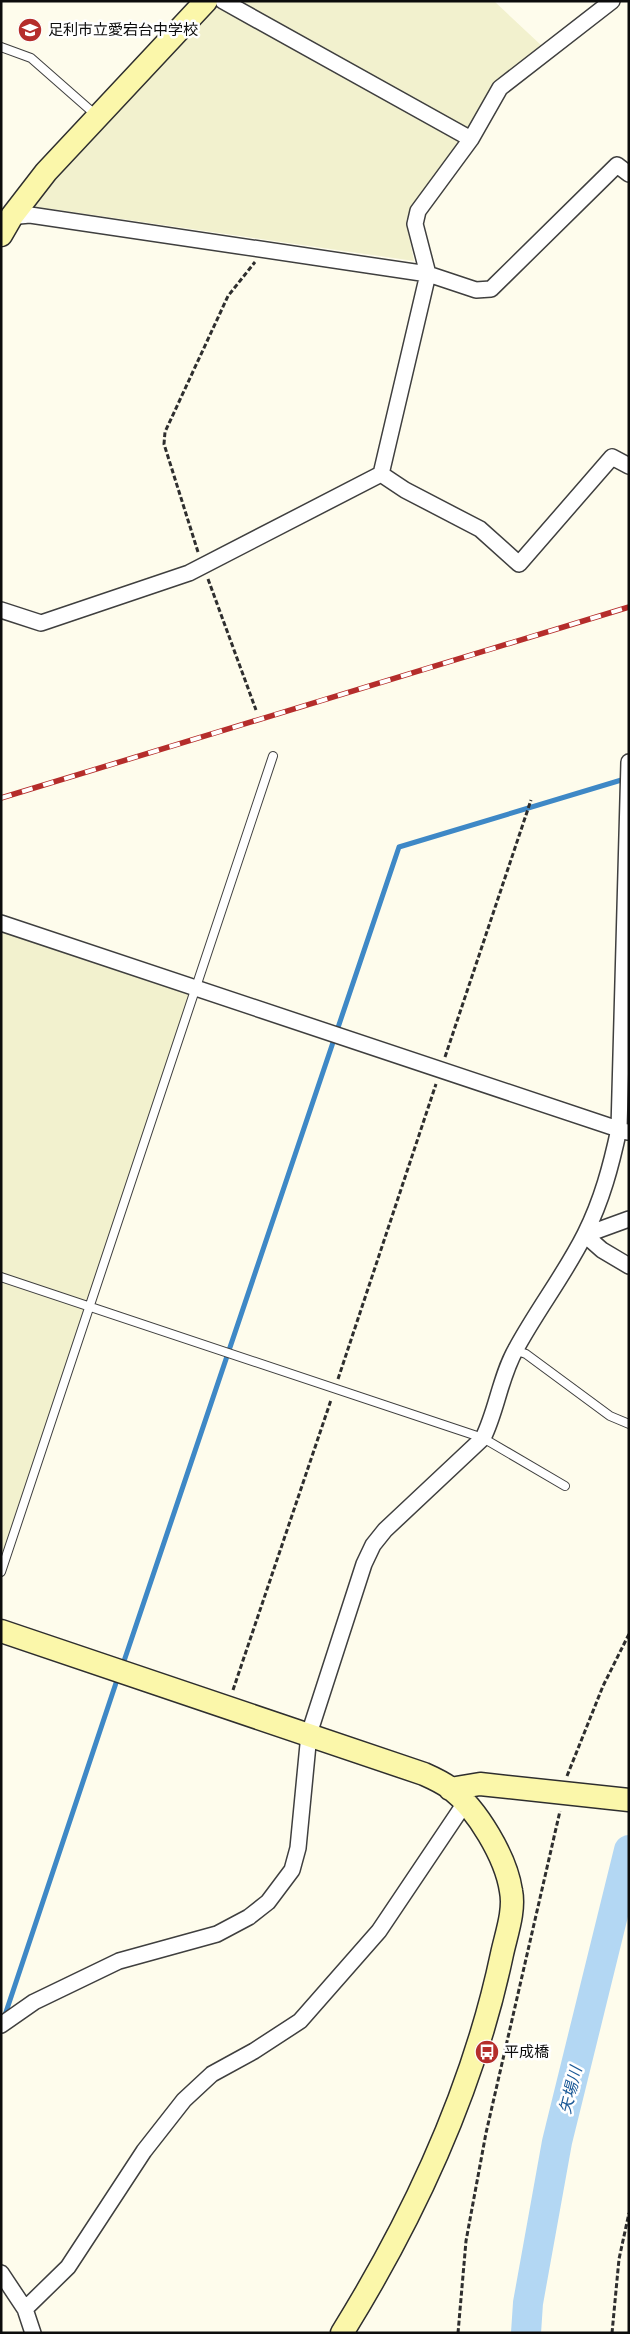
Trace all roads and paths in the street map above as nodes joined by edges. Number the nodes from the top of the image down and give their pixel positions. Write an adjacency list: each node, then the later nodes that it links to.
1 (206, 1): 5 (street)
2 (223, 1): 6 (street)
3 (612, 1): 6 (street)
4 (1, 47): 5 (lane)
5 (96, 116): 8 (street)
6 (472, 139): 10 (street)
7 (629, 174): 10 (street)
8 (5, 223): 9 (street)
9 (265, 250): 10 (street); 13 (path)
10 (428, 274): 12 (street)
11 (629, 466): 12 (street)
12 (381, 474): 13 (street)
13 (202, 566): 14 (street); 15 (path)
14 (1, 610)
15 (256, 710)
16 (274, 756): 20 (lane)
17 (629, 762): 22 (street)
18 (532, 800): 21 (path)
19 (1, 923): 20 (street)
20 (196, 990): 21 (street); 27 (lane)
21 (441, 1070): 22 (street); 29 (path)
22 (624, 1131): 24 (street)
23 (629, 1219): 24 (street)
24 (584, 1235): 25 (street); 28 (street)
25 (629, 1266)
26 (1, 1277): 27 (lane)
27 (88, 1307): 29 (lane); 33 (lane)
28 (515, 1350): 30 (lane); 31 (street)
29 (334, 1389): 31 (lane); 36 (path)
30 (629, 1424)
31 (483, 1438): 32 (lane); 37 (street)
32 (565, 1486)
33 (1, 1572)
34 (1, 1631): 36 (street)
35 (629, 1634): 38 (path)
36 (228, 1707): 37 (street)
37 (309, 1734): 39 (street); 42 (street)
38 (569, 1768)
39 (458, 1796): 40 (street); 45 (street); 47 (street)
40 (629, 1800)
41 (559, 1820): 48 (path)
42 (1, 2024)
43 (629, 2213): 49 (path)
44 (1, 2273): 45 (street)
45 (25, 2309): 46 (street)
46 (33, 2333)
47 (342, 2333)
48 (458, 2333)
49 (612, 2333)

